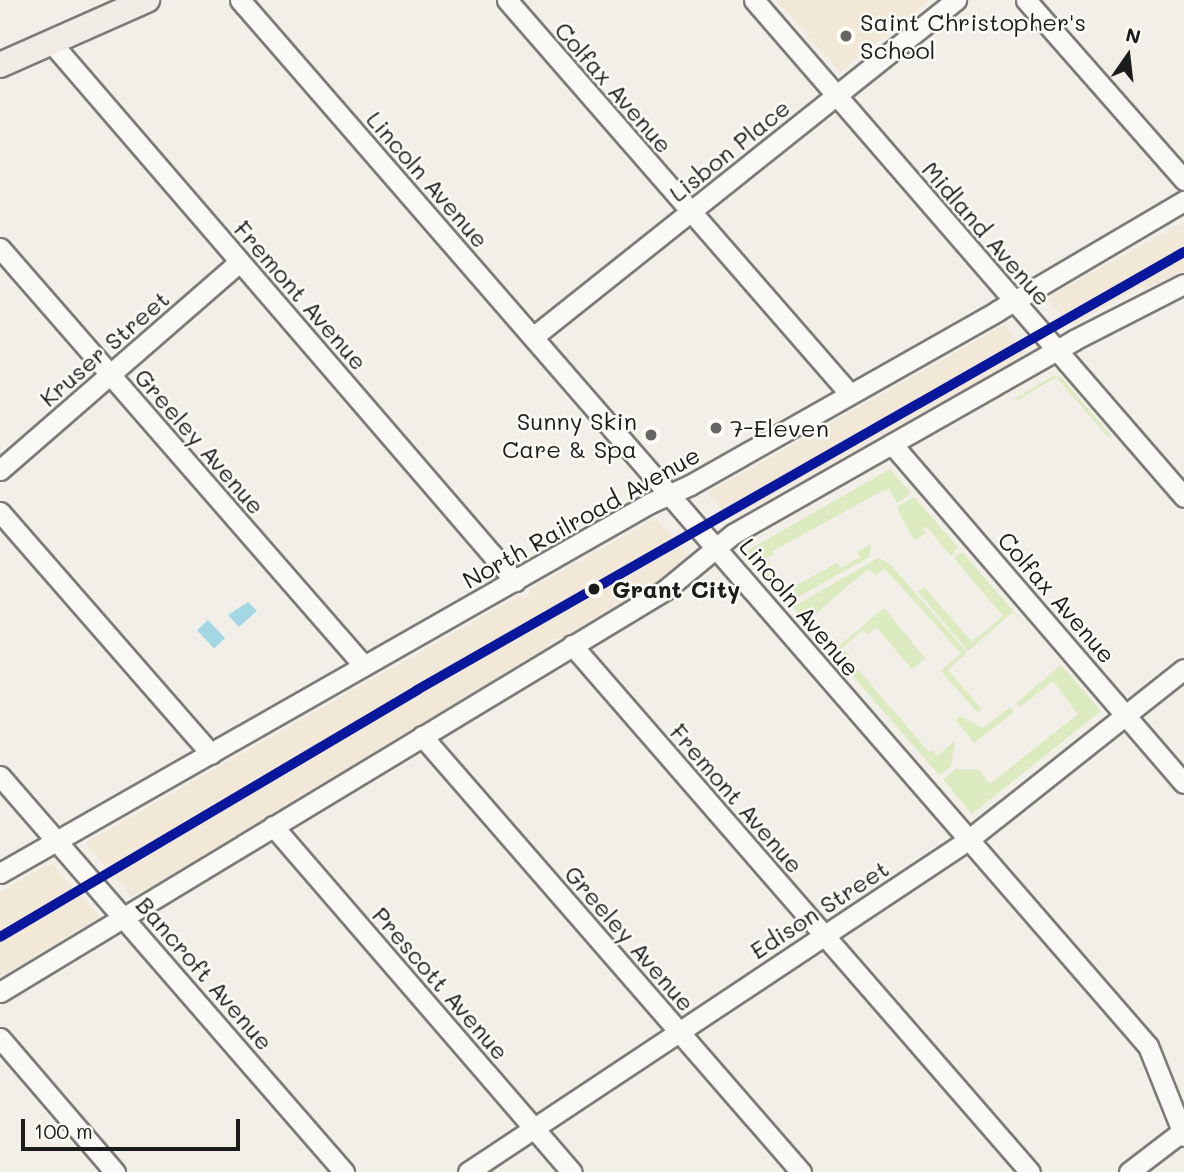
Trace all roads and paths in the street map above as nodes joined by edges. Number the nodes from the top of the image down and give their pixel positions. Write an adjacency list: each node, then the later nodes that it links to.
1 (147, 0): 7 (main road)
2 (240, 0): 17 (street, Lincoln Avenue)
3 (508, 0): 12 (street, Colfax Avenue)
4 (754, 0): 9 (street, Midland Avenue)
5 (956, 0): 9 (street, Lisbon Place)
6 (1026, 0): 10 (street)
7 (50, 41): 8 (main road); 14 (street, Fremont Avenue)
8 (0, 65)
9 (837, 95): 12 (street, Lisbon Place); 16 (street, Midland Avenue)
10 (1184, 180)
11 (1184, 201): 16 (street, North Railroad Avenue)
12 (690, 213): 17 (street, Lisbon Place); 20 (street, Colfax Avenue)
13 (0, 248): 19 (street, Greeley Avenue)
14 (239, 262): 19 (street, Kruser Street); 27 (street, Fremont Avenue)
15 (1184, 284): 18 (street)
16 (1014, 301): 18 (street, Midland Avenue); 20 (street, North Railroad Avenue)
17 (533, 337): 24 (street, Lincoln Avenue)
18 (1056, 350): 21 (street); 23 (street, Midland Avenue)
19 (110, 375): 22 (street, Kruser Street); 29 (street, Greeley Avenue)
20 (850, 394): 24 (street, North Railroad Avenue)
21 (892, 444): 26 (street); 31 (street, Colfax Avenue)
22 (0, 470)
23 (1184, 497)
24 (673, 498): 26 (street, Lincoln Avenue); 27 (street, North Railroad Avenue)
25 (0, 512): 33 (street)
26 (713, 543): 28 (street); 37 (street, Lincoln Avenue)
27 (516, 581): 29 (street, North Railroad Avenue)
28 (572, 645): 32 (street); 41 (street, Fremont Avenue)
29 (364, 667): 33 (street, North Railroad Avenue)
30 (1184, 669): 31 (street, Edison Street)
31 (1126, 714): 35 (street, Colfax Avenue); 37 (street, Edison Street)
32 (422, 736): 36 (street); 43 (street, Greeley Avenue)
33 (211, 754): 38 (street, North Railroad Avenue)
34 (0, 776): 38 (street, Bancroft Avenue)
35 (1184, 783)
36 (273, 826): 40 (street); 45 (street, Prescott Avenue)
37 (968, 840): 41 (street, Edison Street); 46 (street, Lincoln Avenue)
38 (57, 841): 39 (street, North Railroad Avenue); 40 (street, Bancroft Avenue)
39 (0, 873)
40 (119, 911): 42 (street); 48 (street, Bancroft Avenue)
41 (823, 934): 43 (street, Edison Street); 52 (street, Fremont Avenue)
42 (0, 992)
43 (679, 1031): 45 (street, Edison Street); 51 (street, Greeley Avenue)
44 (0, 1038): 47 (street)
45 (534, 1128): 49 (street, Edison Street); 50 (street, Prescott Avenue)
46 (1183, 1133): 53 (street)
47 (116, 1172)
48 (344, 1172)
49 (468, 1172)
50 (572, 1172)
51 (801, 1172)
52 (1031, 1172)
53 (1129, 1172)

